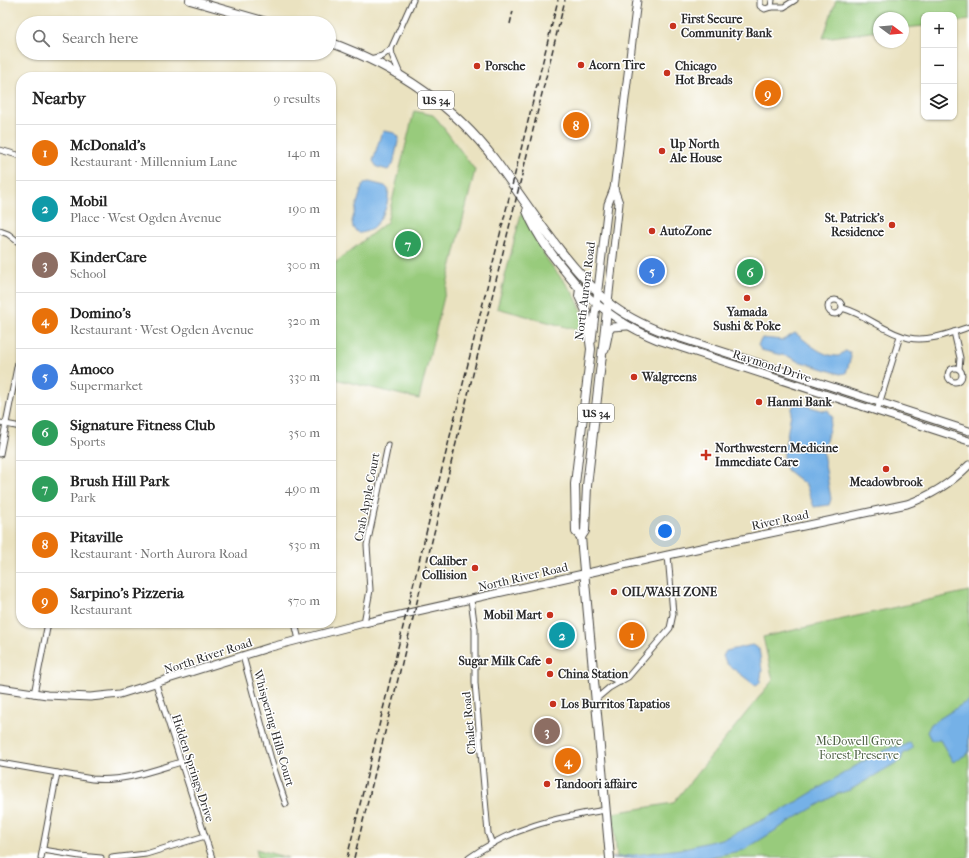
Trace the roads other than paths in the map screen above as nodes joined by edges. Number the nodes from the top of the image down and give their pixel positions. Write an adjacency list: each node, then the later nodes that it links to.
1 (190, 0): 8 (main road)
2 (413, 0): 10 (street)
3 (637, 0): 15 (street, North Aurora Road)
4 (760, 0): 7 (street)
5 (772, 0): 7 (street)
6 (795, 0): 7 (street)
7 (771, 7)
8 (246, 16)
9 (336, 45): 11 (main road, US 34)
10 (392, 49): 11 (street); 12 (street)
11 (370, 59): 12 (main road, US 34)
12 (400, 74): 16 (main road, US 34)
13 (0, 150): 14 (street)
14 (16, 155)
15 (614, 189): 20 (street, North Aurora Road); 21 (street, North Aurora Road)
16 (523, 200): 19 (main road, US 34); 20 (main road, US 34)
17 (0, 231): 18 (street)
18 (16, 240)
19 (580, 289): 22 (street, Raymond Drive); 29 (main road, US 34)
20 (597, 293): 21 (main road, US 34); 22 (street, North Aurora Road)
21 (608, 302): 24 (main road, US 34); 33 (street, Raymond Drive)
22 (596, 304): 24 (street, Raymond Drive); 29 (street, North Aurora Road)
23 (842, 308): 28 (street)
24 (607, 312): 25 (street, Raymond Drive); 30 (main road, US 34)
25 (628, 326): 30 (street); 34 (street, Raymond Drive)
26 (969, 327): 27 (street)
27 (954, 332): 28 (street); 32 (street)
28 (900, 336): 33 (street)
29 (591, 349): 42 (main road, North Aurora Road / US 34)
30 (602, 355): 42 (main road, US 34)
31 (16, 368): 35 (street)
32 (959, 369)
33 (879, 403): 34 (street); 37 (street, Raymond Drive)
34 (877, 412): 38 (street, Raymond Drive)
35 (3, 424): 36 (street); 40 (street)
36 (16, 427)
37 (969, 431)
38 (969, 441)
39 (388, 445): 46 (street, Crab Apple Court)
40 (0, 454)
41 (969, 465): 43 (street, River Road)
42 (581, 537): 44 (main road, US 34)
43 (668, 555): 44 (street, River Road); 52 (street)
44 (585, 574): 45 (street, North River Road); 51 (main road, US 34)
45 (471, 600): 46 (street, North River Road); 63 (street, Chalet Road)
46 (364, 623): 49 (street, North River Road)
47 (47, 628): 55 (street)
48 (296, 628): 49 (street)
49 (299, 640): 50 (street, North River Road)
50 (243, 656): 53 (street, North River Road); 60 (street, Whispering Hills Court)
51 (593, 670): 52 (street); 56 (main road, US 34)
52 (620, 682): 56 (street)
53 (156, 684): 55 (street, North River Road); 57 (street, Hidden Springs Drive)
54 (0, 688): 55 (street, North River Road)
55 (34, 694)
56 (596, 699): 61 (main road, US 34)
57 (181, 762): 59 (street); 62 (street, Hidden Springs Drive)
58 (0, 763): 59 (street)
59 (57, 773): 64 (street)
60 (286, 804)
61 (606, 810): 63 (street); 71 (main road, US 34)
62 (205, 836): 65 (street); 69 (street, Hidden Springs Drive)
63 (492, 844): 70 (street)
64 (43, 850): 66 (street); 67 (street)
65 (126, 857): 68 (street)
66 (42, 858)
67 (101, 858)
68 (112, 858)
69 (212, 858)
70 (470, 858)
71 (610, 858)

